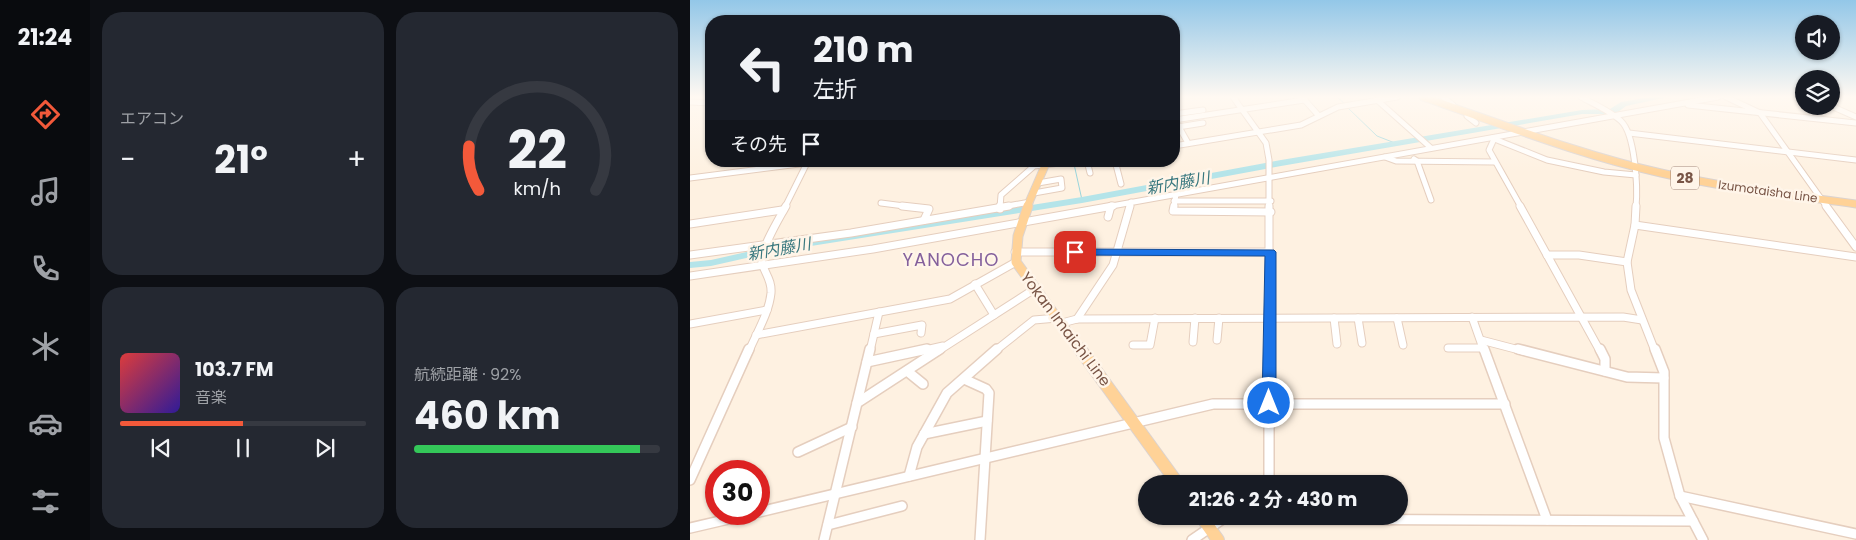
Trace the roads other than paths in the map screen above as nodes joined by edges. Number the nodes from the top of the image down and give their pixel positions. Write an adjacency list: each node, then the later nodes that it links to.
1 (1251, 122): 12 (street)
2 (1307, 122): 12 (street)
3 (1402, 122): 17 (street)
4 (1494, 122): 11 (main road, Izumotaisha Line / 28)
5 (1571, 122): 11 (street)
6 (1622, 122): 13 (street)
7 (1766, 122): 18 (street)
8 (1203, 124): 9 (street)
9 (1180, 127)
10 (1180, 130): 15 (street)
11 (1521, 131): 14 (street); 30 (main road, Izumotaisha Line / 28)
12 (1258, 132): 15 (street); 32 (street)
13 (1629, 133): 18 (street); 30 (street)
14 (1493, 139): 17 (street); 23 (street); 30 (street)
15 (1188, 143): 16 (street)
16 (1180, 145)
17 (1431, 148): 19 (street)
18 (1787, 152): 21 (street); 38 (street)
19 (1406, 153): 20 (street); 22 (street)
20 (1384, 156): 22 (street); 32 (street)
21 (1856, 160)
22 (1417, 161): 23 (street); 39 (street)
23 (1495, 162): 61 (street)
24 (770, 167): 33 (street)
25 (804, 167): 48 (street)
26 (1033, 167): 47 (street)
27 (1045, 167): 34 (main road)
28 (1088, 167): 31 (street)
29 (1117, 167): 35 (street)
30 (1636, 171): 38 (main road, Izumotaisha Line / 28); 56 (street)
31 (1090, 173)
32 (1270, 175): 37 (street); 41 (street)
33 (690, 178)
34 (1038, 183): 36 (main road); 36 (street)
35 (1121, 184)
36 (1034, 193): 44 (main road)
37 (1176, 194): 40 (street); 42 (street)
38 (1821, 199): 45 (main road, Izumotaisha Line / 28); 58 (street)
39 (1431, 200)
40 (1174, 201): 41 (street); 50 (street)
41 (1271, 201): 50 (street)
42 (1131, 202): 46 (street); 60 (street)
43 (881, 203): 53 (street)
44 (1030, 203): 47 (street); 54 (main road)
45 (1856, 204)
46 (1111, 206): 49 (street); 52 (street)
47 (1000, 209): 53 (street)
48 (782, 210): 55 (street); 57 (street)
49 (1089, 210): 51 (street); 54 (street)
50 (1271, 212): 59 (street)
51 (1086, 217)
52 (1108, 217)
53 (924, 220): 57 (street)
54 (1023, 222): 63 (main road); 66 (street)
55 (690, 224)
56 (1635, 225): 64 (street); 65 (street)
57 (766, 245): 62 (street); 66 (street)
58 (1856, 247)
59 (1270, 252): 60 (street); 82 (street)
60 (1115, 253): 63 (street); 81 (street)
61 (1547, 254): 65 (street); 74 (street)
62 (690, 255)
63 (1015, 257): 68 (street); 69 (main road, Yokan Imaichi Line)
64 (1856, 257)
65 (1627, 262): 83 (street)
66 (763, 264): 67 (street); 70 (street)
67 (690, 276)
68 (975, 284): 71 (street); 72 (street)
69 (1036, 288): 72 (street); 84 (main road, Yokan Imaichi Line)
70 (767, 310): 85 (street); 88 (street)
71 (879, 312): 87 (street); 88 (street)
72 (994, 314): 95 (street)
73 (1472, 317): 74 (street); 80 (street); 90 (street)
74 (1581, 317): 83 (street); 101 (street)
75 (1155, 318): 76 (street); 81 (street); 96 (street)
76 (1195, 318): 77 (street); 91 (street)
77 (1219, 318): 82 (street); 89 (street)
78 (1334, 318): 79 (street); 82 (street); 93 (street)
79 (1358, 318): 80 (street); 92 (street)
80 (1397, 318): 94 (street)
81 (1077, 319): 84 (street)
82 (1270, 319): 106 (street)
83 (1642, 320): 102 (street)
84 (1059, 321): 103 (street); 109 (main road, Yokan Imaichi Line)
85 (690, 324)
86 (921, 333): 87 (street)
87 (874, 334): 99 (street)
88 (756, 335): 117 (street)
89 (1218, 340)
90 (1481, 340): 98 (street); 101 (street)
91 (1193, 342)
92 (1362, 343)
93 (1337, 344)
94 (1403, 344)
95 (949, 345): 99 (street); 100 (street)
96 (1133, 345)
97 (1448, 348): 98 (street)
98 (1484, 348): 107 (street)
99 (867, 362): 105 (street)
100 (907, 371): 104 (street); 105 (street)
101 (1605, 371): 102 (street)
102 (1664, 378): 119 (street)
103 (964, 379): 108 (street); 111 (street)
104 (923, 384)
105 (857, 403): 110 (street)
106 (1269, 403): 107 (street); 109 (street); 115 (street)
107 (1505, 404): 123 (street)
108 (987, 421): 111 (street); 113 (street)
109 (1135, 422): 113 (street); 114 (main road, Yokan Imaichi Line)
110 (852, 426): 112 (street); 118 (street)
111 (924, 434): 116 (street)
112 (798, 452)
113 (984, 457): 116 (street); 133 (street)
114 (1172, 475)
115 (1269, 475)
116 (909, 476): 118 (street)
117 (690, 480)
118 (836, 494): 121 (street); 126 (street)
119 (1680, 496): 124 (street); 131 (street)
120 (902, 506): 126 (street)
121 (770, 509)
122 (1408, 520): 123 (street)
123 (1547, 520): 124 (street)
124 (1693, 521): 136 (street)
125 (705, 524): 129 (street)
126 (828, 525): 132 (street)
127 (1207, 525): 130 (main road)
128 (1215, 525): 130 (street)
129 (690, 528)
130 (1209, 529): 134 (street); 135 (main road)
131 (1856, 534)
132 (824, 540)
133 (980, 540)
134 (1192, 540)
135 (1218, 540)
136 (1703, 540)

